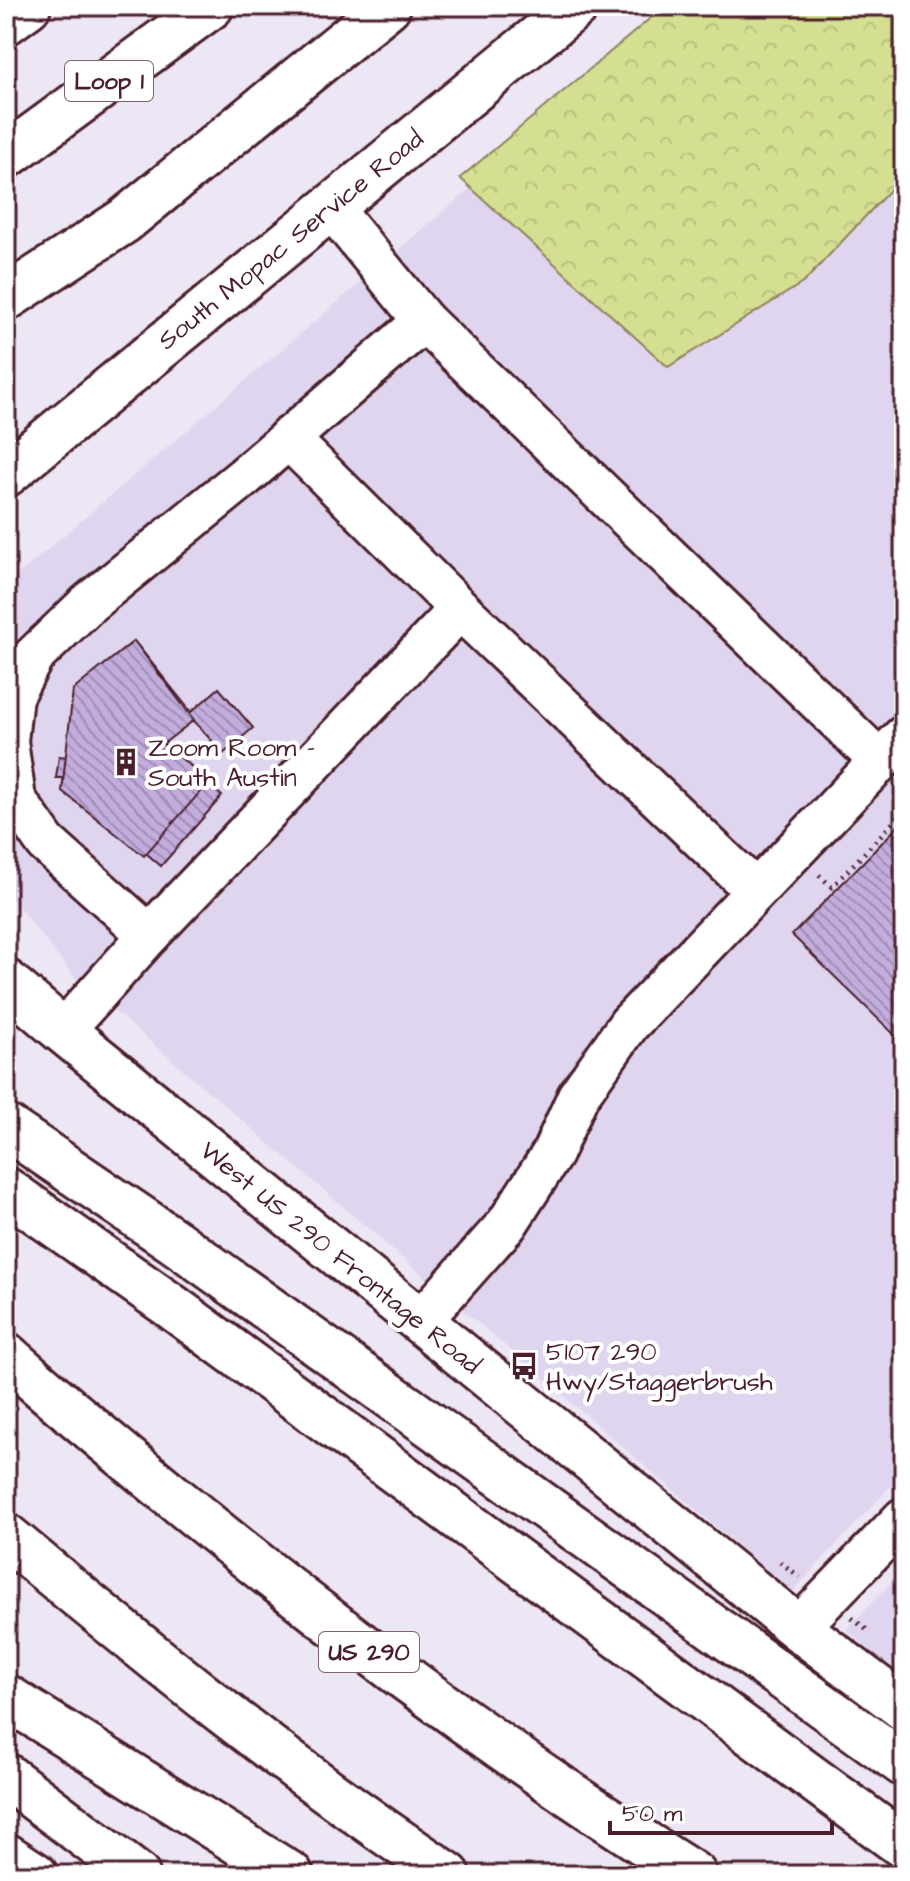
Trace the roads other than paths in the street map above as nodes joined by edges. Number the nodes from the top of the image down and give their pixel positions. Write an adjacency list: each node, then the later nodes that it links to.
1 (28, 6): 5 (main road)
2 (211, 6): 6 (main road, Loop 1)
3 (388, 6): 8 (main road)
4 (576, 6): 7 (main road, South Mopac Service Road)
5 (6, 22)
6 (6, 156)
7 (330, 206): 9 (street); 11 (main road, South Mopac Service Road)
8 (6, 298)
9 (424, 321): 10 (street); 13 (street)
10 (288, 438): 12 (street); 15 (street)
11 (6, 474)
12 (460, 609): 14 (street); 15 (street)
13 (892, 748): 14 (street)
14 (755, 890): 20 (street)
15 (149, 935): 17 (street)
16 (6, 982): 17 (main road, West US 290 Frontage Road)
17 (63, 1031): 20 (main road, West US 290 Frontage Road)
18 (6, 1127): 27 (main road)
19 (6, 1190): 29 (main road)
20 (420, 1322): 24 (main road, West US 290 Frontage Road)
21 (6, 1355): 35 (main road, US 290)
22 (904, 1518): 24 (street)
23 (6, 1536): 34 (main road)
24 (798, 1628): 26 (main road, West US 290 Frontage Road)
25 (6, 1697): 33 (main road)
26 (904, 1708)
27 (904, 1764)
28 (6, 1776): 32 (main road)
29 (904, 1846)
30 (6, 1856): 31 (main road)
31 (35, 1875)
32 (137, 1875)
33 (291, 1875)
34 (448, 1875)
35 (694, 1875)

